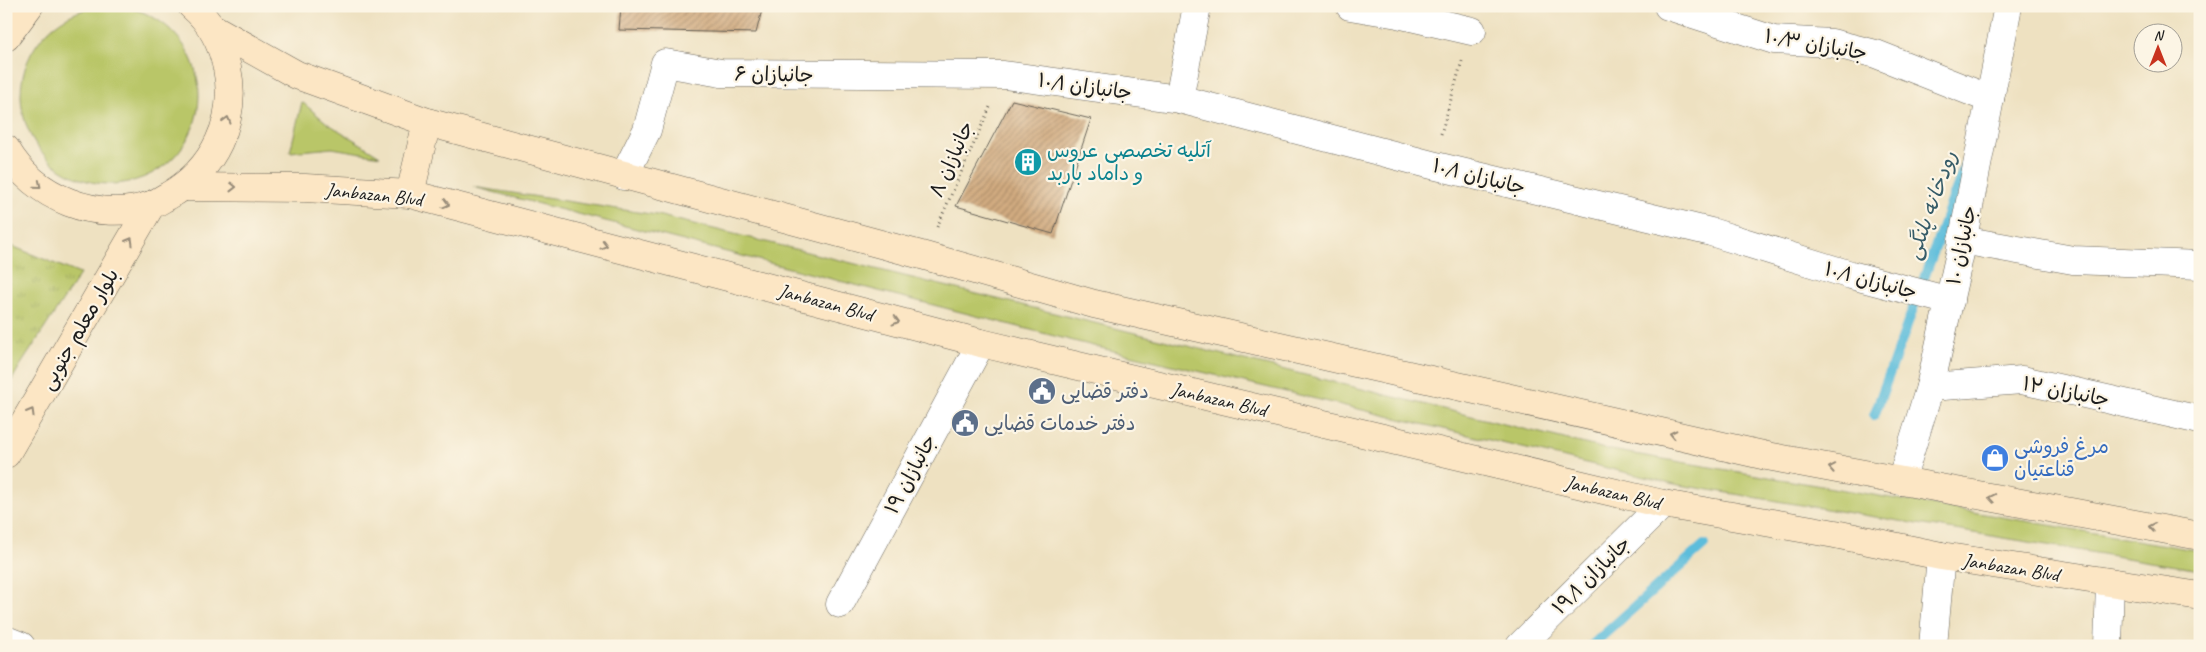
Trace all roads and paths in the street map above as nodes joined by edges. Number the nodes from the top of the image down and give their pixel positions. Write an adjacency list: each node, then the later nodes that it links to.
1 (1197, 6): 10 (street)
2 (1350, 6): 7 (street)
3 (1668, 6): 11 (street, جانبازان ۱۰/۳)
4 (2008, 6): 11 (street, جانبازان ۱۰)
5 (25, 7): 8 (main road)
6 (201, 13): 12 (main road); 17 (main road, one-way to 6)
7 (1472, 31): 14 (path)
8 (6, 37)
9 (1004, 75): 10 (street, جانبازان ۱۰/۱); 15 (street, جانبازان ۶); 21 (path, جانبازان ۸)
10 (1179, 99): 14 (street, جانبازان ۱۰/۱)
11 (1990, 99): 20 (street, جانبازان ۱۰)
12 (427, 122): 15 (main road); 18 (main road)
13 (10, 155): 16 (main road); 19 (main road, one-way to 19)
14 (1432, 165): 23 (street, جانبازان ۱۰/۱)
15 (624, 176): 21 (main road)
16 (6, 187)
17 (184, 187): 18 (main road, Janbazan Blvd, one-way to 18); 19 (main road)
18 (410, 194): 24 (main road, Janbazan Blvd, one-way to 24)
19 (151, 205): 27 (main road, بلوار معلم جنوبی, one-way to 19)
20 (1962, 240): 22 (street); 23 (street, جانبازان ۱۰)
21 (925, 256): 28 (main road, one-way to 21)
22 (2200, 265)
23 (1950, 301): 25 (street, جانبازان ۱۰)
24 (981, 343): 29 (main road, Janbazan Blvd); 34 (street, جانبازان ۱۹)
25 (1930, 387): 26 (street, جانبازان ۱۲); 28 (street, جانبازان ۱۰)
26 (2200, 420)
27 (6, 454)
28 (1901, 481): 30 (main road, one-way to 28)
29 (1663, 504): 31 (main road, Janbazan Blvd); 37 (street, جانبازان ۱۹/۱)
30 (2200, 536)
31 (1941, 556): 32 (main road, Janbazan Blvd); 38 (street)
32 (2110, 583): 33 (main road, Janbazan Blvd); 39 (street)
33 (2200, 596)
34 (840, 604)
35 (6, 640): 36 (street)
36 (21, 646)
37 (1520, 646)
38 (1933, 646)
39 (2108, 646)

